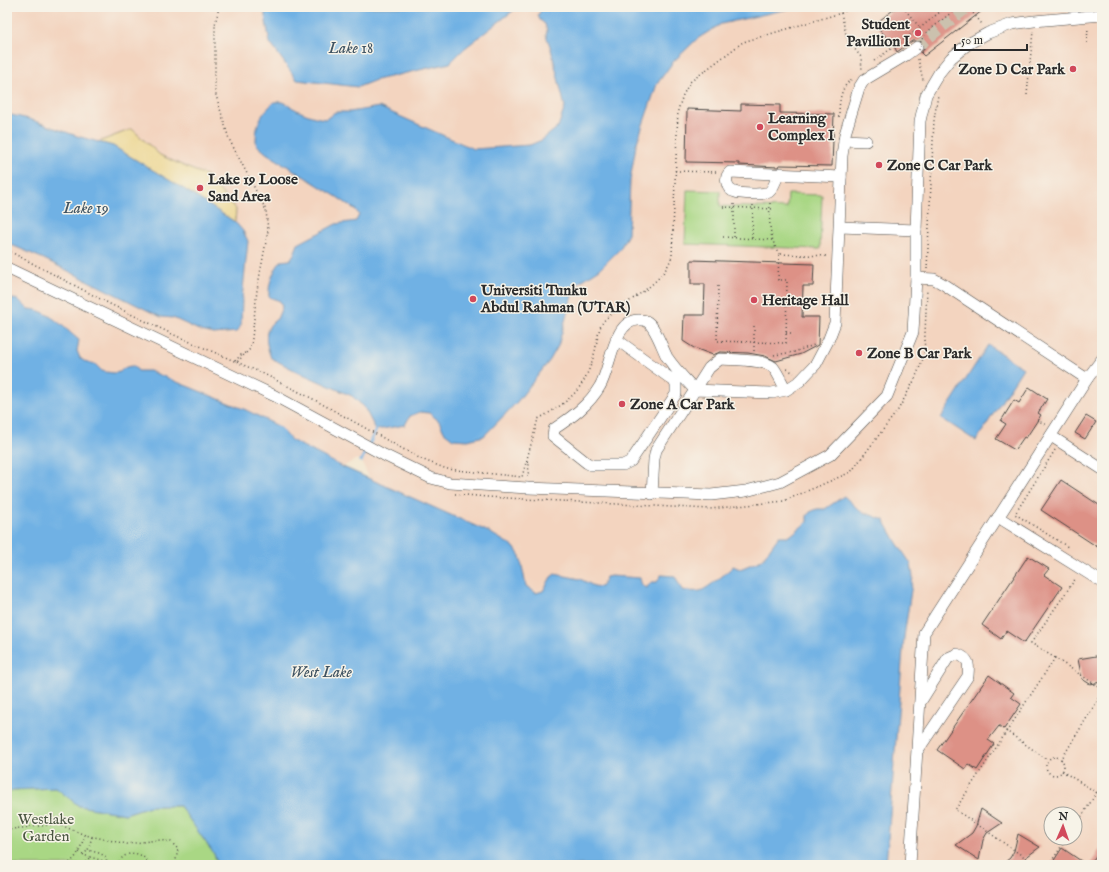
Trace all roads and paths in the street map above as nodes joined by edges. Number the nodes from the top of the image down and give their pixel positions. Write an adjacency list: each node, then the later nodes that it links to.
1 (219, 7): 53 (path)
2 (853, 7): 8 (path)
3 (903, 7): 12 (path)
4 (946, 7): 12 (path)
5 (958, 7): 14 (path)
6 (968, 7): 10 (path)
7 (1089, 11): 9 (street); 11 (street)
8 (841, 12): 15 (path); 21 (path)
9 (1102, 14)
10 (976, 16)
11 (1034, 21): 18 (path); 32 (street)
12 (920, 28): 13 (path)
13 (894, 46)
14 (919, 46): 16 (path); 19 (street)
15 (862, 72)
16 (924, 84)
17 (939, 93): 41 (path)
18 (1027, 95)
19 (844, 140): 20 (street); 24 (street)
20 (866, 141)
21 (675, 171): 22 (path); 61 (path)
22 (730, 172): 23 (street); 25 (street)
23 (780, 173): 24 (street); 25 (street)
24 (842, 177): 31 (street)
25 (770, 191): 29 (path)
26 (723, 207): 27 (path)
27 (734, 208): 28 (path); 34 (path)
28 (753, 208): 29 (path); 35 (path)
29 (770, 209): 30 (path); 36 (path)
30 (775, 209)
31 (840, 228): 32 (street); 58 (street)
32 (916, 230): 41 (street)
33 (723, 237): 34 (path)
34 (734, 238): 35 (path)
35 (752, 238): 36 (path)
36 (772, 240): 38 (path)
37 (7, 250): 53 (path)
38 (778, 254)
39 (779, 263): 43 (path)
40 (7, 268): 65 (street)
41 (922, 278): 56 (street); 64 (path); 65 (street)
42 (718, 286): 49 (path)
43 (786, 319): 44 (path); 46 (path)
44 (790, 319)
45 (754, 324): 49 (path)
46 (786, 333): 47 (path); 49 (path)
47 (793, 333)
48 (616, 339): 48 (street); 57 (street)
49 (754, 343)
50 (815, 345): 51 (path)
51 (773, 355)
52 (1102, 359): 56 (street)
53 (236, 361): 61 (path)
54 (785, 368): 55 (path)
55 (795, 372)
56 (1087, 379): 60 (street)
57 (695, 390): 58 (street); 58 (street); 65 (street)
58 (786, 390)
59 (1037, 420): 60 (path)
60 (1048, 430): 62 (street); 66 (street)
61 (526, 460): 63 (path)
62 (1102, 469)
63 (528, 477)
64 (451, 492)
65 (652, 494)
66 (998, 517): 67 (street); 70 (street)
67 (1102, 582)
68 (1102, 689): 72 (path)
69 (1102, 693): 75 (path)
70 (920, 703): 73 (street); 73 (street)
71 (998, 726): 72 (path)
72 (1007, 731): 74 (path); 98 (path)
73 (917, 751): 97 (street)
74 (1048, 760): 75 (path); 76 (path)
75 (1061, 760): 76 (path)
76 (1062, 771): 78 (path)
77 (1102, 784): 78 (path)
78 (1096, 793): 79 (path); 80 (path)
79 (1102, 796)
80 (1083, 814)
81 (7, 832): 82 (path)
82 (85, 835): 83 (path); 86 (path)
83 (92, 836): 85 (path); 96 (path)
84 (1062, 846): 99 (path)
85 (88, 850): 88 (path); 91 (path)
86 (79, 852): 88 (path); 92 (path)
87 (7, 853): 90 (path)
88 (83, 855): 89 (path)
89 (90, 857): 91 (path); 93 (path)
90 (7, 858)
91 (107, 864)
92 (67, 865)
93 (83, 865)
94 (117, 865): 95 (path)
95 (150, 865)
96 (175, 865)
97 (910, 865)
98 (1037, 865)
99 (1049, 865)

